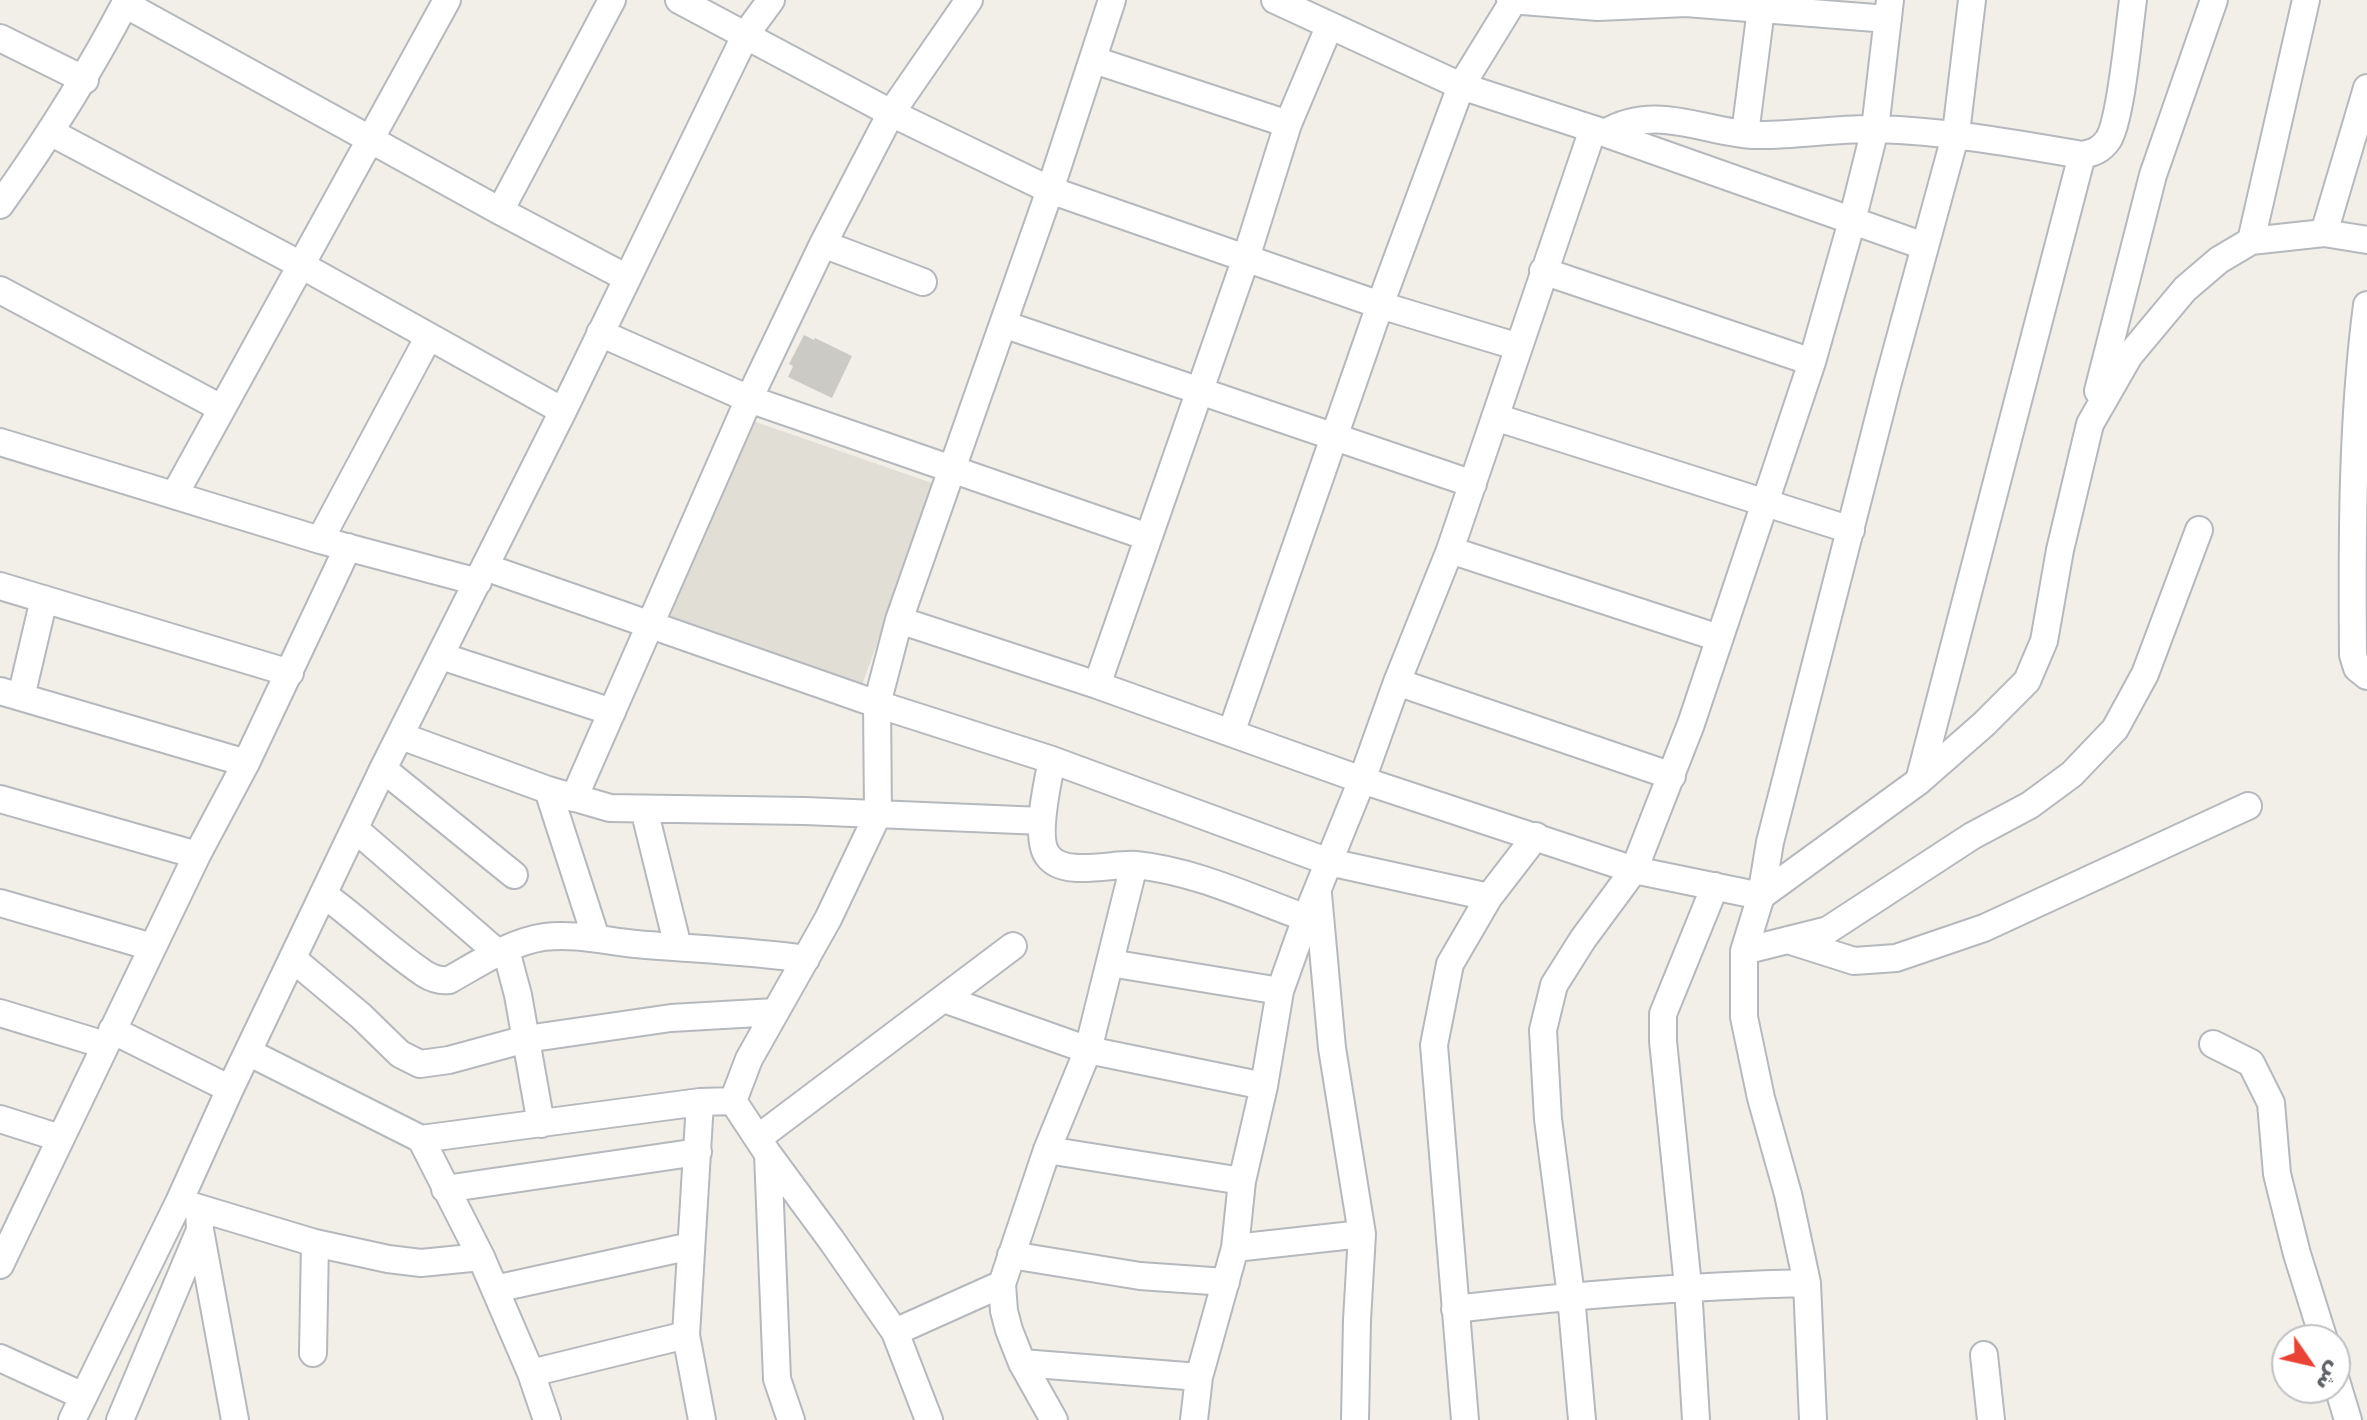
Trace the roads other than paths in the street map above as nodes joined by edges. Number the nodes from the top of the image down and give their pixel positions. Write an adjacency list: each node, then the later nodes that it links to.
1 (447, 0): 32 (street)
2 (612, 0): 36 (street)
3 (679, 0): 19 (street)
4 (771, 0): 19 (street)
5 (969, 0): 25 (street)
6 (1112, 0): 21 (street)
7 (1275, 0): 18 (street)
8 (1972, 0): 30 (street)
9 (2133, 0): 33 (street)
10 (2214, 0): 61 (street)
11 (2306, 0): 40 (street)
12 (1513, 1): 15 (street); 23 (street)
13 (1686, 1): 15 (street); 16 (street)
14 (126, 2): 22 (street); 32 (street)
15 (1600, 4)
16 (1763, 5): 17 (street); 31 (street)
17 (1889, 9): 27 (street)
18 (1319, 15): 23 (street); 26 (street)
19 (746, 34): 25 (street); 46 (street)
20 (0, 38): 22 (street)
21 (1094, 60): 26 (street); 34 (street)
22 (85, 80): 29 (street)
23 (1461, 86): 28 (street); 49 (street)
24 (2367, 88): 38 (street)
25 (891, 113): 34 (street); 41 (street)
26 (1288, 124): 43 (street)
27 (1875, 129): 30 (street); 31 (street); 37 (street)
28 (1599, 131): 31 (street); 37 (street); 45 (street)
29 (52, 133): 35 (street); 44 (street)
30 (1956, 133): 33 (street); 42 (street)
31 (1745, 134)
32 (372, 139): 36 (street); 44 (street)
33 (2082, 155): 95 (street)
34 (1050, 190): 43 (street); 51 (street)
35 (0, 205)
36 (500, 211): 46 (street)
37 (1852, 221): 42 (street); 55 (street)
38 (2324, 233): 39 (street); 40 (street)
39 (2367, 240)
40 (2251, 241): 61 (street)
41 (823, 244): 47 (street); 57 (street)
42 (1924, 246): 68 (street)
43 (1246, 258): 49 (street); 56 (street)
44 (301, 265): 53 (street); 58 (street)
45 (1543, 271): 54 (street); 55 (street)
46 (627, 278): 52 (street)
47 (923, 282)
48 (0, 290): 58 (street)
49 (1380, 305): 54 (street); 62 (street)
50 (2367, 305): 82 (street)
51 (1003, 324): 56 (street); 64 (street)
52 (600, 333): 57 (street); 59 (street)
53 (428, 338): 59 (street); 71 (street)
54 (1519, 347): 60 (street)
55 (1812, 362): 67 (street)
56 (1197, 391): 62 (street); 70 (street)
57 (749, 399): 64 (street); 78 (street)
58 (221, 408): 66 (street)
59 (563, 411): 74 (street)
60 (1495, 417): 65 (street); 67 (street)
61 (2090, 424): 95 (street)
62 (1334, 437): 65 (street); 88 (street)
63 (0, 442): 66 (street)
64 (951, 471): 70 (street); 77 (street)
65 (1473, 484): 73 (street)
66 (175, 494): 71 (street)
67 (1766, 502): 68 (street); 79 (street)
68 (1851, 530): 113 (street)
69 (2199, 530): 118 (street)
70 (1148, 537): 84 (street)
71 (320, 540): 72 (street)
72 (348, 547): 74 (street); 81 (street)
73 (1450, 550): 79 (street); 83 (street)
74 (482, 574): 78 (street); 80 (street)
75 (0, 586): 76 (street)
76 (44, 599): 81 (street); 85 (street)
77 (899, 620): 84 (street); 86 (street)
78 (649, 625): 86 (street); 87 (street)
79 (1719, 638): 93 (street)
80 (441, 656): 87 (street); 89 (street)
81 (290, 673): 91 (street)
82 (2367, 676)
83 (1397, 682): 93 (street); 94 (street)
84 (1097, 685): 88 (street)
85 (10, 694): 91 (street)
86 (877, 704): 90 (street); 101 (street)
87 (612, 712): 97 (street)
88 (1231, 733): 94 (street)
89 (401, 736): 92 (street); 96 (street)
90 (1052, 760): 102 (street); 106 (street)
91 (246, 763): 105 (street)
92 (383, 769): 103 (street); 109 (street)
93 (1672, 776): 108 (street)
94 (1362, 780): 104 (street); 106 (street)
95 (1919, 781): 113 (street)
96 (548, 790): 97 (street); 117 (street)
97 (574, 798): 100 (street)
98 (0, 799): 105 (street)
99 (2248, 806): 118 (street)
100 (644, 809): 101 (street); 121 (street)
101 (878, 814): 102 (street); 125 (street)
102 (1042, 821): 107 (street)
103 (355, 829): 112 (street); 123 (street)
104 (1536, 836): 108 (street); 114 (street)
105 (197, 855): 120 (street)
106 (1329, 862): 111 (street); 114 (street)
107 (1134, 865): 116 (street); 126 (street)
108 (1634, 870): 110 (street); 162 (street)
109 (514, 875)
110 (1715, 886): 113 (street); 160 (street)
111 (1317, 891): 116 (street); 150 (street)
112 (323, 894): 123 (street); 124 (street)
113 (1761, 896): 122 (street)
114 (1489, 897): 163 (street)
115 (0, 903): 120 (street)
116 (1306, 918): 127 (street)
117 (596, 938): 121 (street); 123 (street)
118 (1788, 940): 122 (street)
119 (1013, 946): 128 (street)
120 (152, 947): 131 (street)
121 (678, 947): 125 (street)
122 (1744, 951): 158 (street)
123 (502, 952): 132 (street)
124 (293, 959): 132 (street); 135 (street)
125 (806, 959): 129 (street)
126 (1110, 963): 127 (street); 134 (street)
127 (1280, 991): 136 (street)
128 (944, 999): 134 (street); 144 (street)
129 (775, 1012): 132 (street); 138 (street)
130 (0, 1013): 131 (street)
131 (108, 1038): 137 (street); 142 (street)
132 (526, 1039): 141 (street)
133 (2213, 1044): 164 (street)
134 (1088, 1050): 136 (street); 145 (street)
135 (248, 1052): 137 (street); 143 (street)
136 (1264, 1086): 147 (street)
137 (230, 1089): 149 (street)
138 (733, 1101): 139 (street); 144 (street)
139 (700, 1102): 141 (street); 146 (street)
140 (0, 1119): 142 (street)
141 (541, 1124): 143 (street)
142 (60, 1138): 156 (street)
143 (421, 1139): 148 (street)
144 (763, 1146): 165 (street); 179 (street)
145 (1047, 1150): 147 (street); 154 (street)
146 (698, 1152): 148 (street); 152 (street)
147 (1242, 1181): 153 (street)
148 (445, 1189): 155 (street)
149 (193, 1214): 151 (street); 173 (street); 175 (street); 176 (street)
150 (1362, 1234): 153 (street); 183 (street)
151 (315, 1243): 155 (street); 167 (street)
152 (691, 1246): 161 (street); 166 (street)
153 (1235, 1248): 157 (street)
154 (1011, 1255): 157 (street); 159 (street)
155 (481, 1257): 161 (street)
156 (0, 1265)
157 (1226, 1282): 172 (street)
158 (1807, 1283): 160 (street); 187 (street)
159 (1002, 1284): 165 (street); 170 (street)
160 (1688, 1286): 162 (street); 186 (street)
161 (495, 1289): 171 (street)
162 (1571, 1296): 163 (street); 185 (street)
163 (1455, 1309): 184 (street)
164 (2319, 1324)
165 (895, 1332): 180 (street)
166 (686, 1335): 171 (street); 178 (street)
167 (313, 1353)
168 (1984, 1355): 188 (street)
169 (0, 1358): 173 (street)
170 (1022, 1363): 172 (street); 181 (street)
171 (531, 1373): 177 (street)
172 (1199, 1377): 182 (street)
173 (83, 1396): 174 (street)
174 (72, 1420)
175 (120, 1420)
176 (235, 1420)
177 (547, 1420)
178 (702, 1420)
179 (791, 1420)
180 (929, 1420)
181 (1054, 1420)
182 (1194, 1420)
183 (1355, 1420)
184 (1465, 1420)
185 (1582, 1420)
186 (1696, 1420)
187 (1813, 1420)
188 (1991, 1420)

